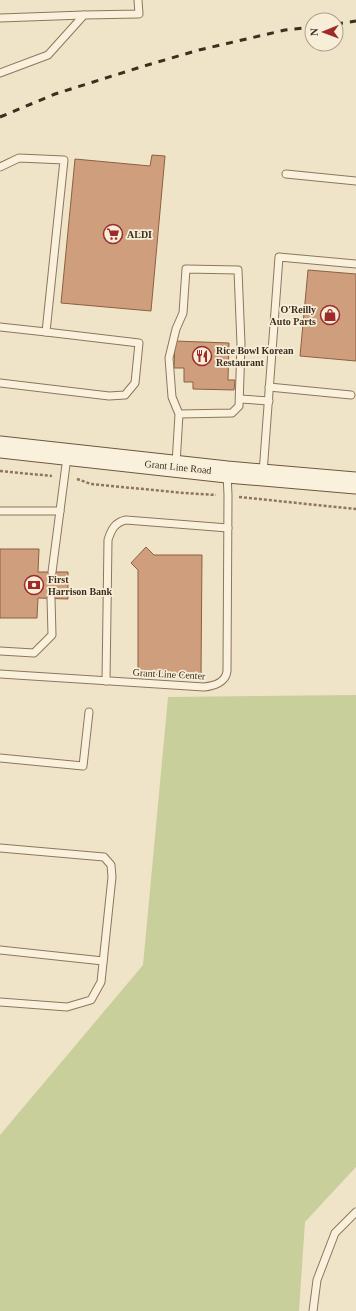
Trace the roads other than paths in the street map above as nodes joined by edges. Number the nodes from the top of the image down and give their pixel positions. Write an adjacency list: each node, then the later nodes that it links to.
1 (138, 0): 2 (lane)
2 (84, 15): 3 (lane); 4 (lane)
3 (0, 18)
4 (0, 73)
5 (0, 168): 10 (lane)
6 (286, 174): 7 (lane)
7 (356, 181)
8 (356, 264): 12 (lane)
9 (0, 327): 10 (lane)
10 (46, 332): 11 (lane)
11 (0, 383)
12 (270, 387): 13 (lane); 15 (lane)
13 (351, 395)
14 (240, 399): 15 (lane); 16 (lane); 16 (lane)
15 (268, 401): 21 (lane)
16 (179, 414): 19 (lane)
17 (0, 447): 18 (main road, Grant Line Road)
18 (67, 454): 19 (main road, Grant Line Road); 24 (lane)
19 (176, 466): 20 (main road, Grant Line Road)
20 (227, 472): 21 (main road, Grant Line Road); 25 (lane, Grant Line Center)
21 (263, 475): 22 (main road, Grant Line Road)
22 (356, 482)
23 (0, 511): 24 (lane)
24 (60, 512): 26 (lane)
25 (228, 528): 30 (lane, Grant Line Center); 30 (lane)
26 (52, 572)
27 (51, 598): 28 (lane)
28 (0, 651)
29 (0, 674): 30 (lane, Grant Line Center)
30 (106, 681)
31 (89, 712): 32 (lane)
32 (0, 758)
33 (0, 848): 35 (lane)
34 (0, 950): 35 (lane)
35 (103, 960): 36 (lane)
36 (0, 1002)
37 (356, 1212): 38 (lane)
38 (313, 1311)

